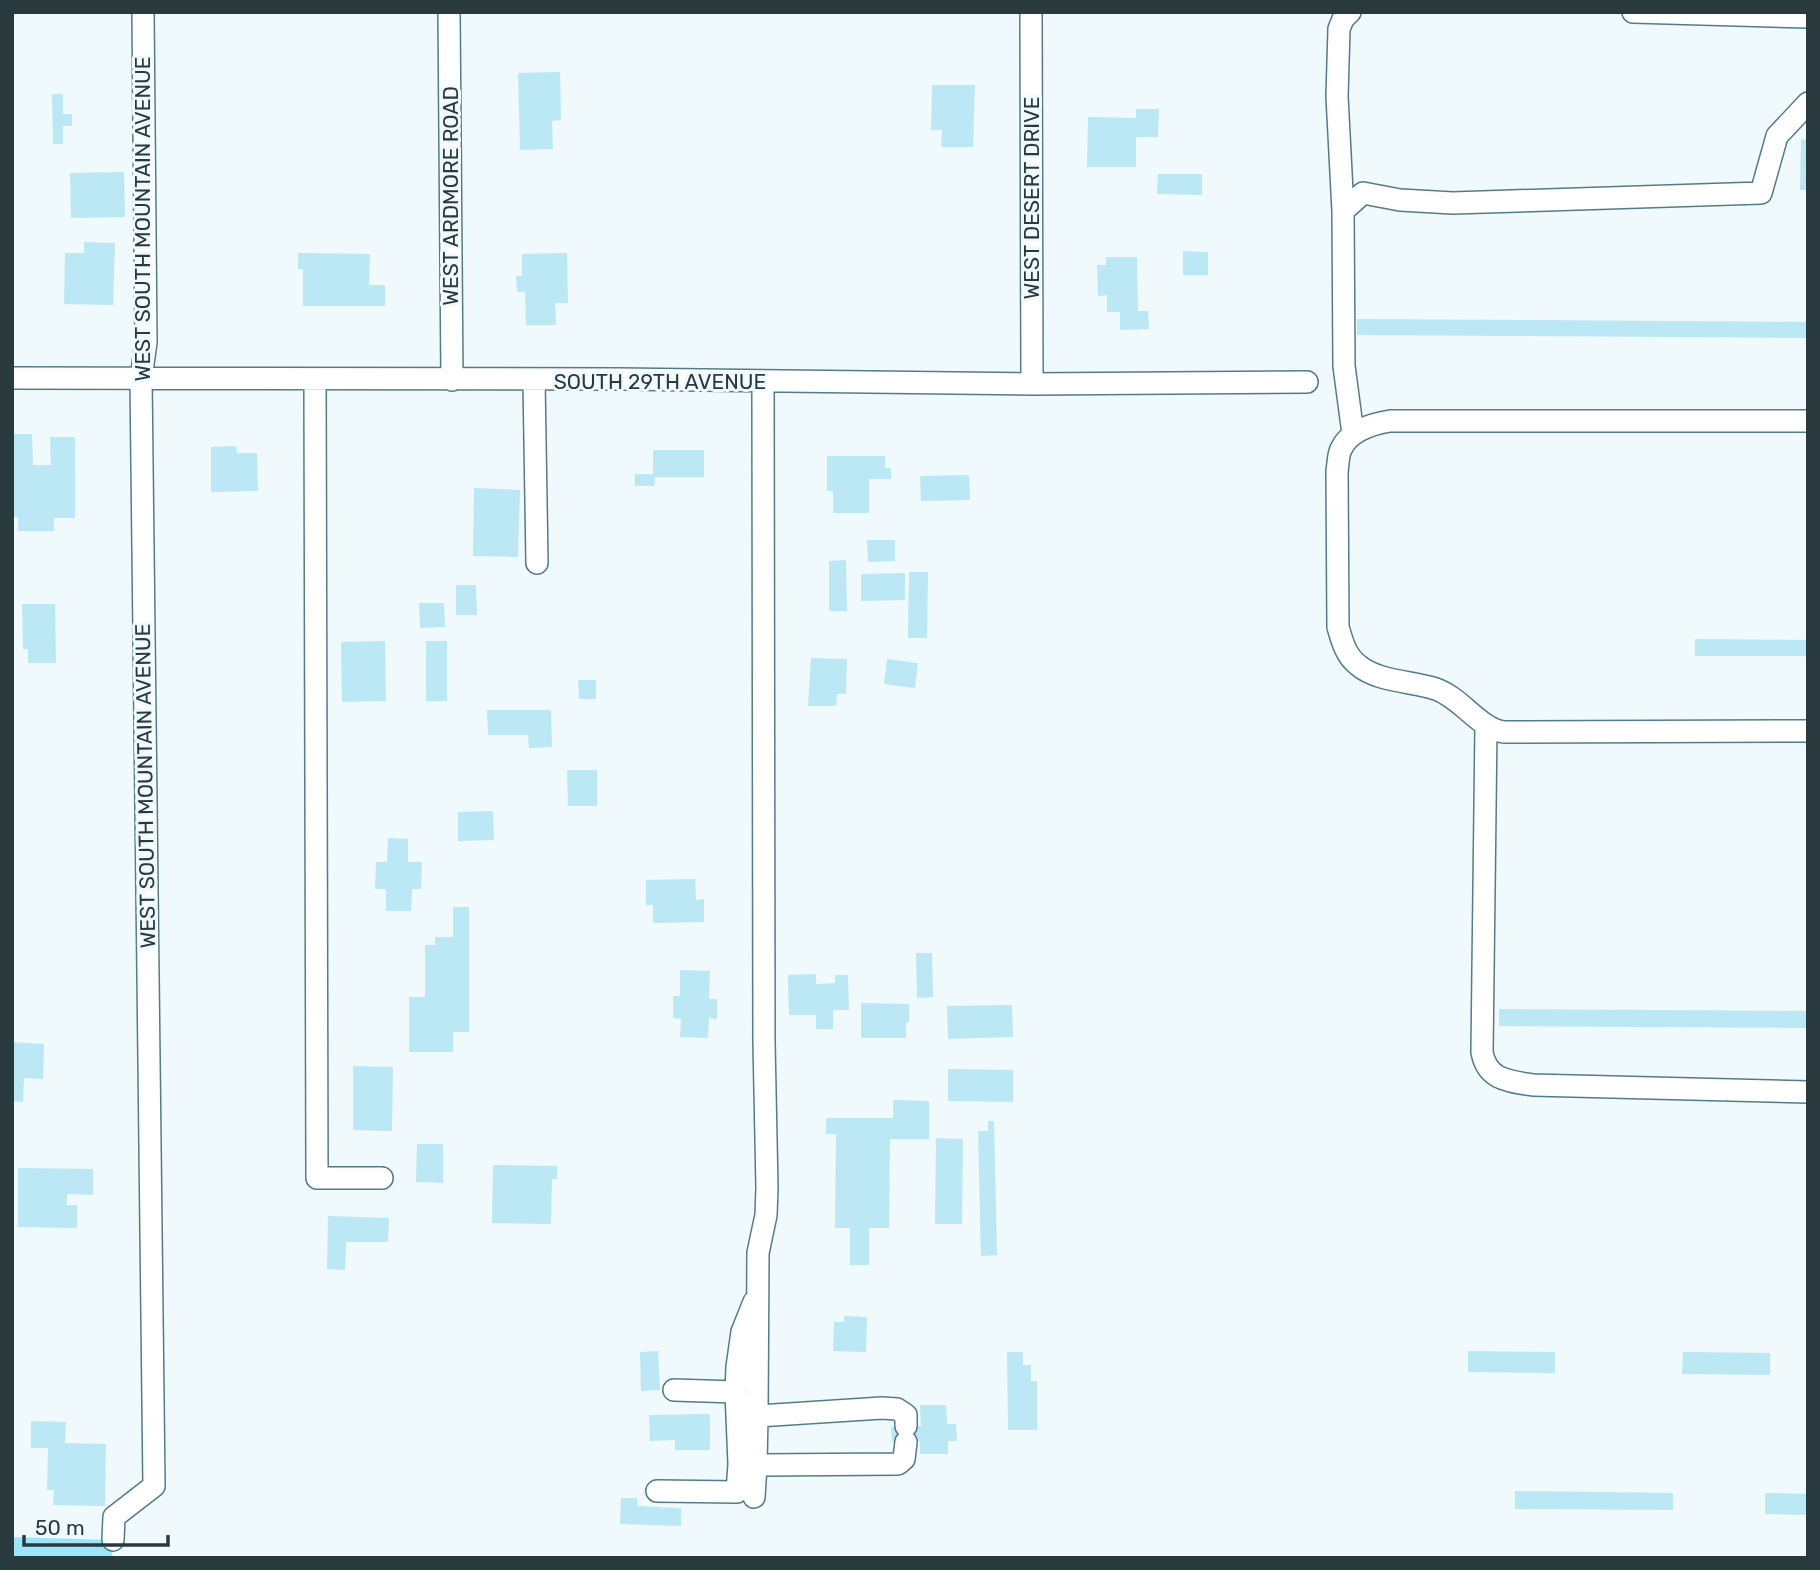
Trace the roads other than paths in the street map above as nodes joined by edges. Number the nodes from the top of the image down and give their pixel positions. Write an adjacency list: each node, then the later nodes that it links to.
1 (143, 12): 10 (street, WEST SOUTH MOUNTAIN AVENUE)
2 (449, 12): 12 (street, WEST ARDMORE ROAD)
3 (1031, 12): 16 (street, WEST DESERT DRIVE)
4 (1350, 12): 8 (street)
5 (1633, 12): 6 (street)
6 (1808, 17)
7 (1808, 103): 8 (street)
8 (1343, 211): 18 (street)
9 (12, 378): 10 (street, SOUTH 29TH AVENUE)
10 (141, 379): 11 (street, SOUTH 29TH AVENUE); 31 (street, WEST SOUTH MOUNTAIN AVENUE)
11 (315, 379): 12 (street, SOUTH 29TH AVENUE); 23 (street)
12 (452, 380): 13 (street, SOUTH 29TH AVENUE)
13 (534, 380): 14 (street, SOUTH 29TH AVENUE); 19 (street)
14 (763, 382): 16 (street, SOUTH 29TH AVENUE); 24 (street)
15 (1307, 382): 16 (street, SOUTH 29TH AVENUE)
16 (1032, 384)
17 (1808, 421): 18 (street)
18 (1353, 434): 20 (street)
19 (537, 563)
20 (1486, 726): 21 (street); 22 (street)
21 (1808, 731)
22 (1808, 1092)
23 (382, 1178)
24 (757, 1297): 26 (street); 27 (street)
25 (674, 1390): 26 (street)
26 (736, 1392): 29 (street)
27 (757, 1416): 28 (street); 28 (street)
28 (756, 1465): 30 (street)
29 (657, 1491)
30 (754, 1497)
31 (113, 1540)

